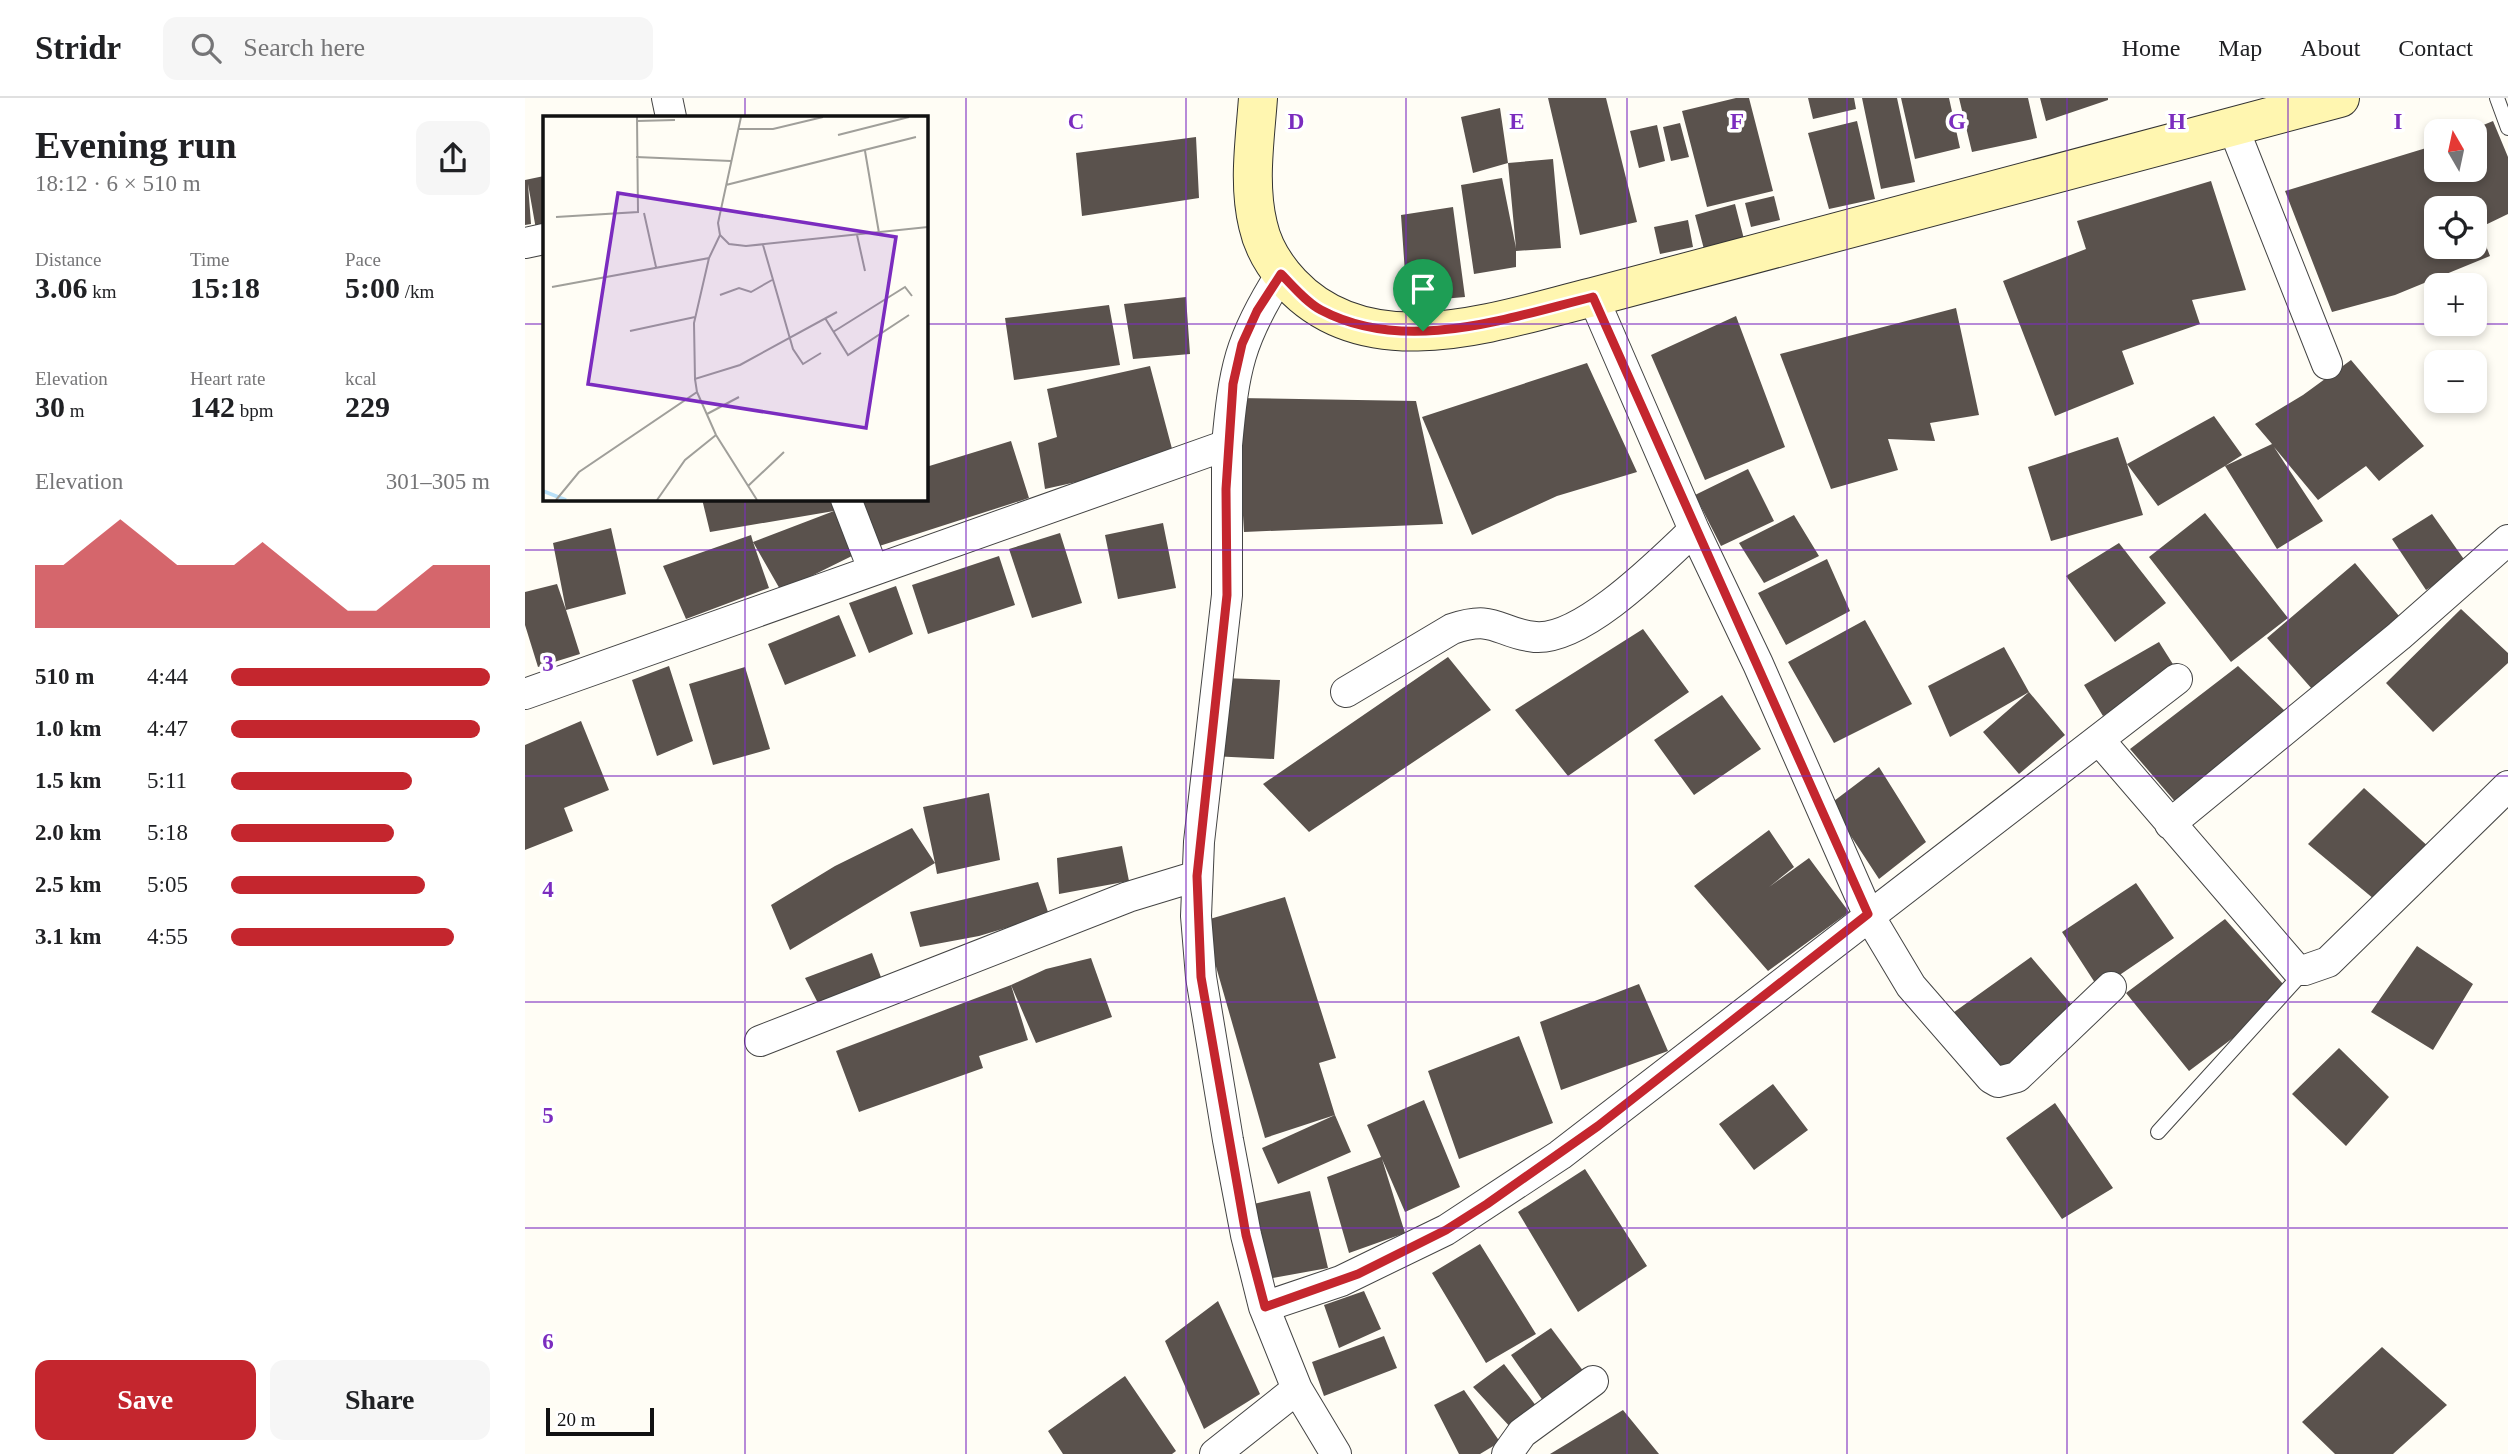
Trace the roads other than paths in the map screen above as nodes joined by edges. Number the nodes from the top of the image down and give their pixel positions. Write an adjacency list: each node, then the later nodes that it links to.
1 (667, 98): 5 (street)
2 (1258, 98): 10 (street)
3 (2340, 98): 6 (street)
4 (2497, 98): 7 (lane)
5 (671, 116)
6 (2233, 127): 11 (street); 12 (street)
7 (2508, 128)
8 (543, 239): 9 (street)
9 (525, 243)
10 (1281, 274): 11 (street); 13 (street)
11 (1593, 297): 15 (street)
12 (2327, 363)
13 (1227, 446): 17 (street); 24 (street)
14 (846, 500): 17 (street)
15 (1694, 530): 19 (street); 25 (street)
16 (2508, 540): 23 (street)
17 (873, 569): 20 (street)
18 (2177, 679): 21 (street)
19 (1346, 692)
20 (525, 694)
21 (2100, 741): 23 (street); 25 (street)
22 (2508, 786): 26 (street)
23 (2170, 824): 26 (street)
24 (1197, 876): 28 (street); 30 (street)
25 (1868, 914): 27 (street); 30 (street)
26 (2305, 971): 29 (lane)
27 (2111, 986)
28 (760, 1041)
29 (2158, 1132)
30 (1265, 1307): 32 (street)
31 (1593, 1381): 35 (street)
32 (1297, 1389): 33 (street); 34 (street)
33 (1215, 1454)
34 (1336, 1454)
35 (1507, 1454)

